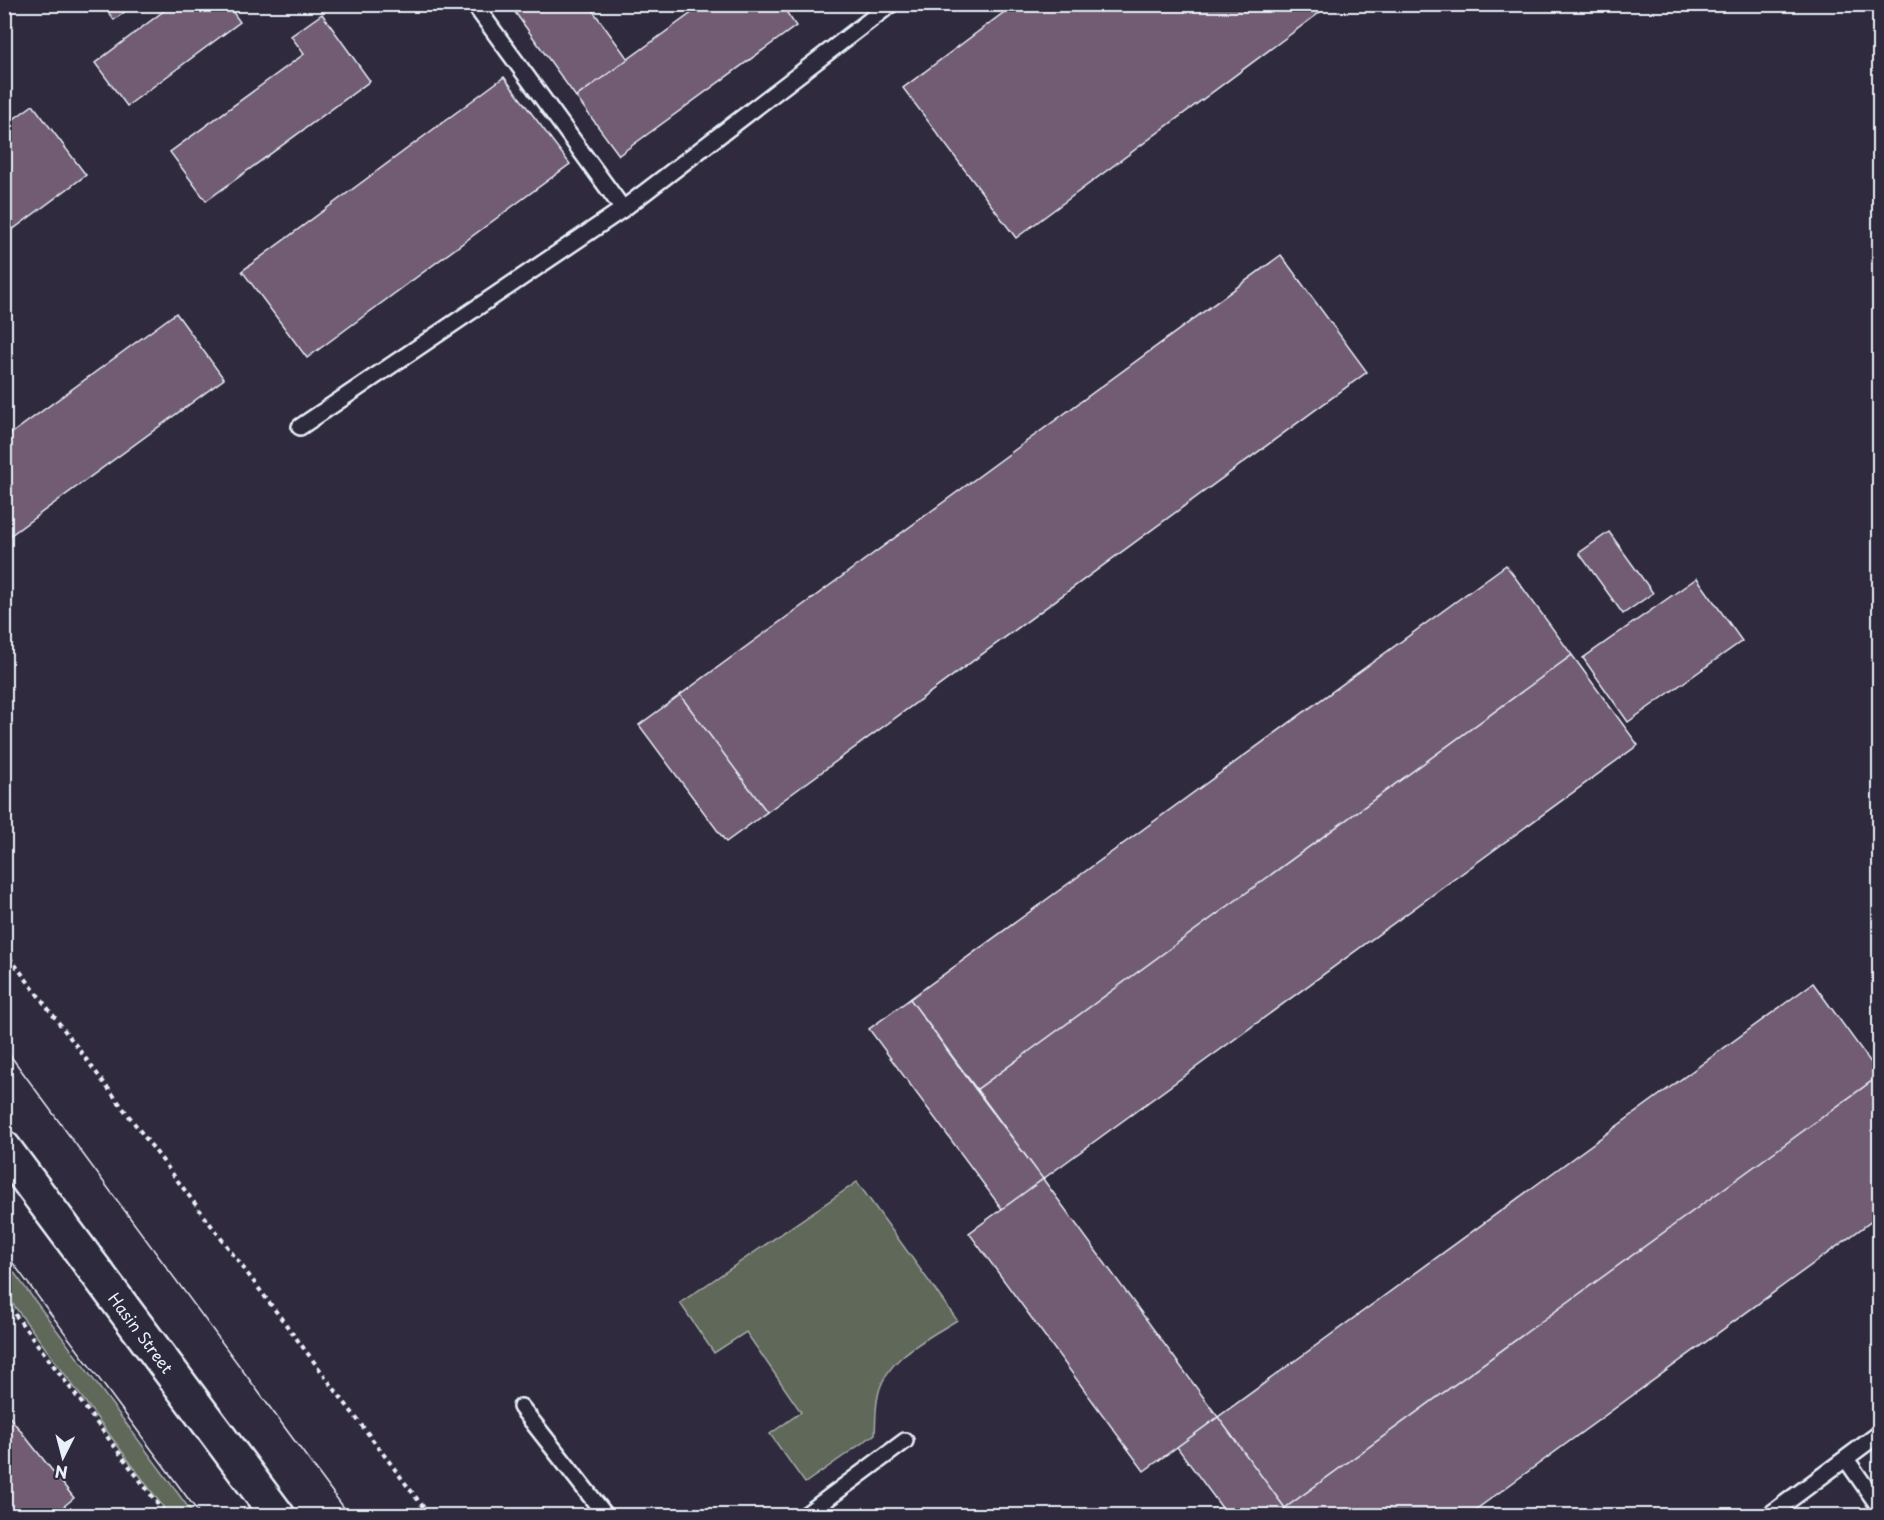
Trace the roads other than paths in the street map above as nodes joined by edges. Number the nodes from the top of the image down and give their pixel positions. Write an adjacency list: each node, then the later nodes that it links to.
1 (474, 4): 3 (lane)
2 (891, 4): 3 (lane)
3 (623, 209): 4 (lane)
4 (300, 427)
5 (4, 1148): 11 (main road, Hasin Street)
6 (521, 1407): 12 (lane)
7 (1880, 1433): 9 (lane)
8 (905, 1441): 13 (lane)
9 (1845, 1459): 10 (lane); 14 (lane)
10 (1880, 1508)
11 (278, 1515)
12 (606, 1515)
13 (804, 1515)
14 (1767, 1515)

